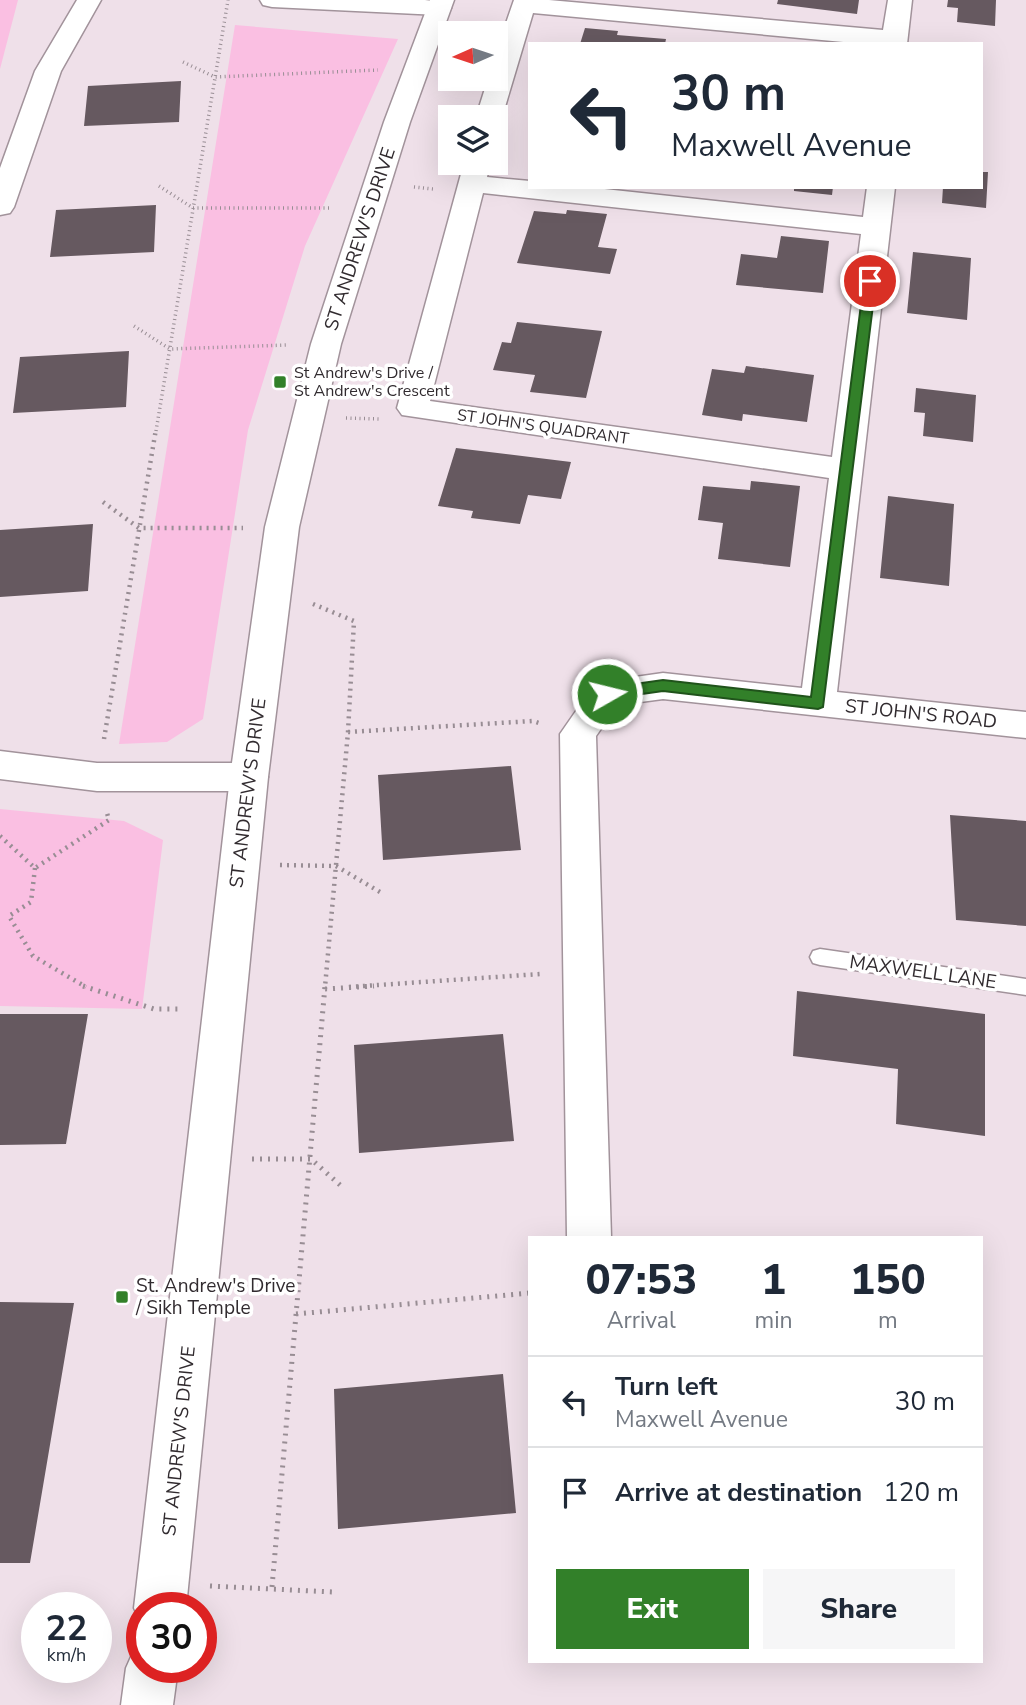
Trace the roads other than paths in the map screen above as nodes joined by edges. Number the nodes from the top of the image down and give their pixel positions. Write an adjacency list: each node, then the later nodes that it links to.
1 (89, 0): 12 (street)
2 (272, 0): 5 (street)
3 (900, 0): 6 (street)
4 (538, 3): 6 (street); 7 (street)
5 (440, 4): 18 (street, ST ANDREW'S DRIVE)
6 (895, 41)
7 (493, 105)
8 (472, 180): 9 (street); 14 (street, ST JOHN'S QUADRANT)
9 (528, 187)
10 (549, 189): 13 (street)
11 (881, 189): 13 (street)
12 (0, 207)
13 (876, 227): 14 (street)
14 (848, 470): 15 (street)
15 (818, 703): 16 (street, ST JOHN'S ROAD); 21 (street, ST JOHN'S ROAD)
16 (1026, 725)
17 (0, 765): 18 (street)
18 (249, 777): 22 (street, ST ANDREW'S DRIVE)
19 (820, 957): 20 (lane, MAXWELL LANE)
20 (1026, 987)
21 (589, 1236)
22 (163, 1592)
23 (150, 1683): 24 (street)
24 (147, 1705)

